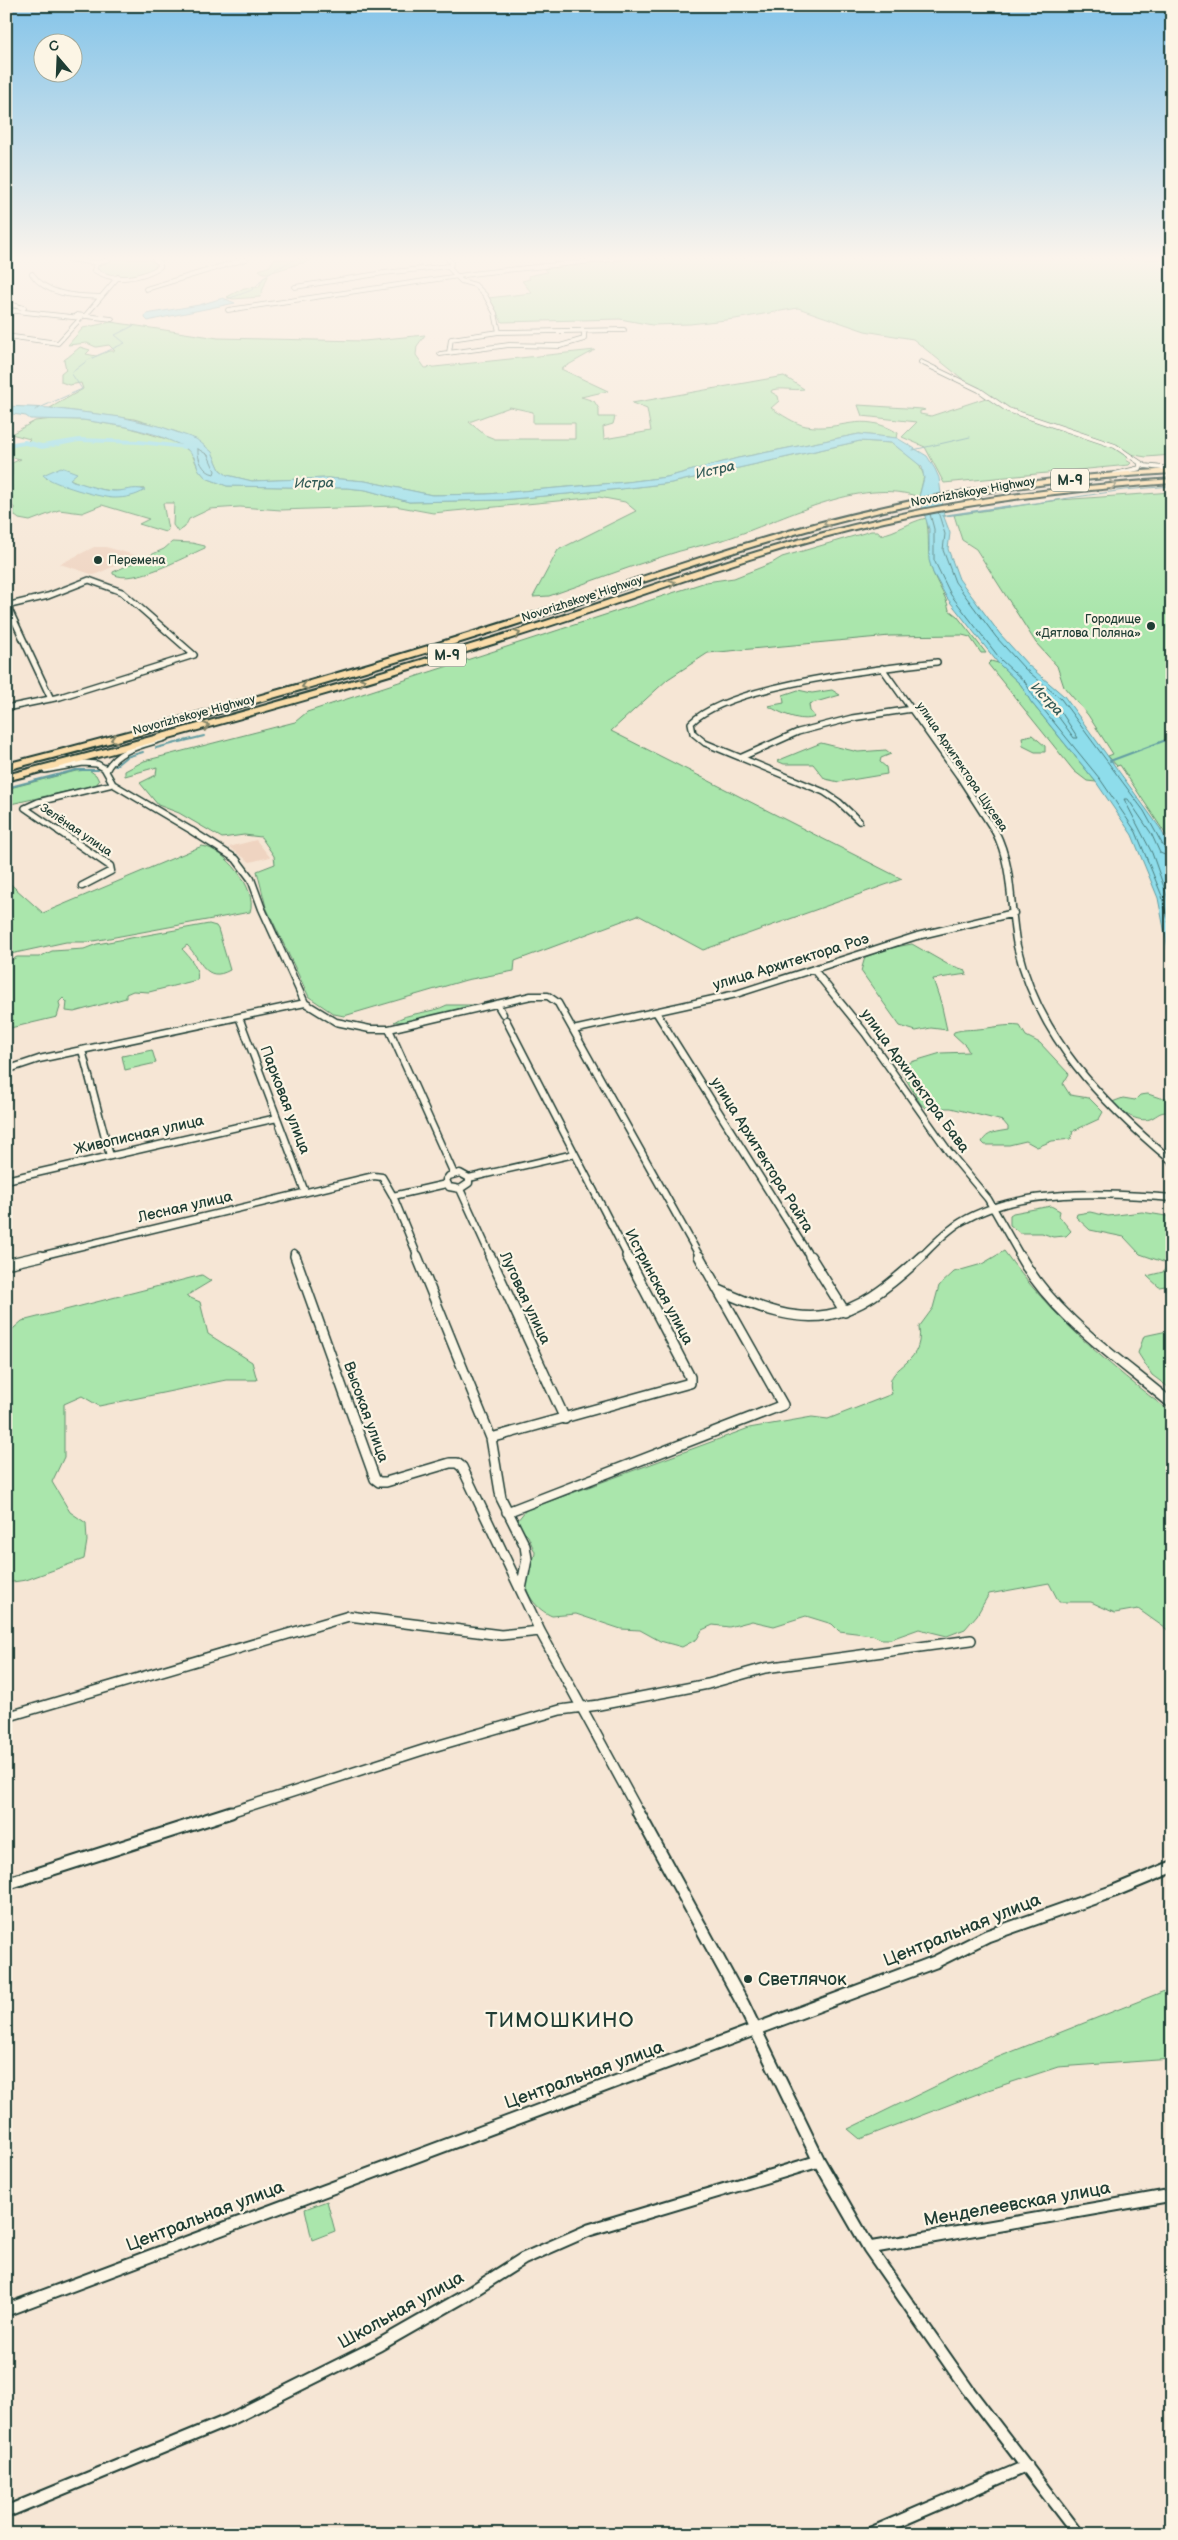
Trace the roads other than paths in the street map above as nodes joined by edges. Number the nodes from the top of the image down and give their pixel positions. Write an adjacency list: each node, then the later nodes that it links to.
1 (953, 378): 3 (street)
2 (6, 456): 5 (street)
3 (1140, 463): 4 (street); 6 (street)
4 (1172, 470): 6 (highway, Novorizhskoye Highway / М-9)
5 (6, 476)
6 (1106, 476): 16 (highway, Novorizhskoye Highway / М-9, one-way to 16)
7 (1172, 481): 14 (highway, Novorizhskoye Highway / М-9, one-way to 7)
8 (7, 606): 11 (street); 11 (street)
9 (937, 662): 10 (street)
10 (882, 668): 13 (street, улица Архитектора Щусева); 15 (street)
11 (51, 699): 12 (street)
12 (6, 708)
13 (912, 709): 15 (street); 22 (street, улица Архитектора Щусева)
14 (186, 731): 17 (street); 18 (highway, Novorizhskoye Highway / М-9)
15 (742, 758): 20 (street)
16 (6, 767)
17 (106, 771): 18 (street); 19 (street)
18 (7, 778)
19 (113, 784): 21 (street, Зелёная улица); 24 (street)
20 (859, 821)
21 (82, 886)
22 (1014, 913): 23 (street, улица Архитектора Роэ); 35 (street, улица Архитектора Щусева)
23 (814, 970): 26 (street, улица Архитектора Роэ); 44 (street, улица Архитектора Бава)
24 (305, 1003): 27 (street); 28 (street)
25 (497, 1004): 28 (street); 29 (street); 33 (street, Истринская улица)
26 (656, 1012): 29 (street, улица Архитектора Роэ); 48 (street, улица Архитектора Райта)
27 (239, 1017): 30 (street); 32 (street, Парковая улица)
28 (388, 1029): 36 (street)
29 (574, 1030): 47 (street)
30 (82, 1050): 31 (street); 34 (street)
31 (6, 1070)
32 (277, 1118): 34 (street, Живописная улица); 41 (street, Парковая улица)
33 (574, 1154): 37 (street); 50 (street, Истринская улица)
34 (110, 1156): 38 (street, Живописная улица)
35 (1172, 1161)
36 (454, 1174): 37 (street); 39 (street)
37 (469, 1178): 40 (street)
38 (6, 1180)
39 (446, 1184): 40 (street); 42 (street)
40 (460, 1189): 50 (street, Луговая улица)
41 (305, 1192): 42 (street, Лесная улица); 46 (street, Лесная улица)
42 (393, 1196): 51 (street)
43 (1172, 1196): 44 (street)
44 (995, 1208): 48 (street); 49 (street, улица Архитектора Бава)
45 (294, 1253): 53 (street, Высокая улица)
46 (6, 1264)
47 (719, 1290): 48 (street); 52 (street)
48 (845, 1312)
49 (1172, 1404)
50 (565, 1419): 51 (street, Истринская улица)
51 (491, 1438): 52 (street)
52 (507, 1512): 53 (street)
53 (521, 1589): 54 (street)
54 (540, 1631): 56 (street); 57 (street)
55 (971, 1640): 56 (street)
56 (581, 1706): 59 (street); 60 (street)
57 (6, 1717)
58 (1172, 1867): 60 (street, Центральная улица)
59 (6, 1884)
60 (756, 2030): 61 (street); 64 (street, Центральная улица)
61 (819, 2161): 63 (street); 66 (street, Школьная улица)
62 (1172, 2195): 63 (street, Менделеевская улица)
63 (869, 2248): 65 (street)
64 (6, 2310)
65 (1027, 2466): 67 (street); 68 (street)
66 (6, 2512)
67 (869, 2534)
68 (1078, 2534)

